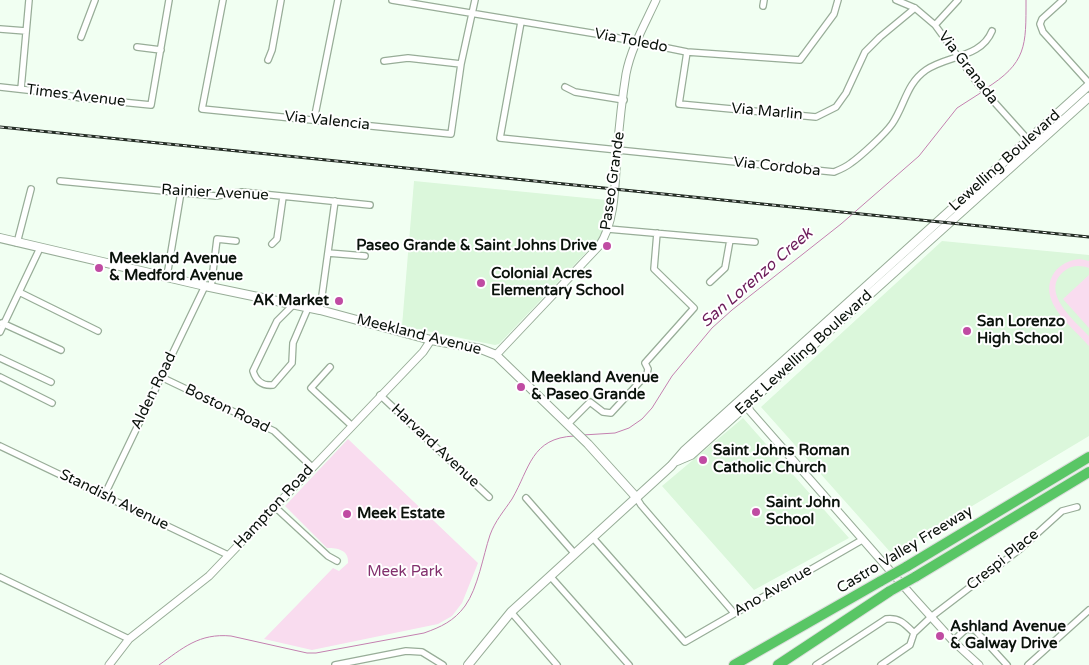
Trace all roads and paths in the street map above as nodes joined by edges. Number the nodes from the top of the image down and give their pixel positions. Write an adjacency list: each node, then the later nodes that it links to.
1 (29, 0): 19 (street)
2 (95, 0): 21 (street)
3 (170, 0): 24 (street)
4 (223, 0): 36 (street, Via Valencia)
5 (281, 0): 27 (street)
6 (338, 0): 36 (street)
7 (392, 0): 15 (street, Via Toledo)
8 (475, 0): 15 (street)
9 (656, 0): 22 (street, Paseo Grande)
10 (838, 0): 25 (street, Via Toledo)
11 (896, 0): 14 (street, Via Granada)
12 (958, 0): 17 (street)
13 (1062, 0): 30 (street)
14 (915, 8): 17 (street, Via Granada); 25 (street, Via Marlin)
15 (472, 13): 16 (street, Via Toledo); 29 (street)
16 (521, 22): 22 (street, Via Toledo); 38 (street, Via Cordoba)
17 (935, 25): 26 (street, Via Granada)
18 (0, 29): 19 (street)
19 (26, 31): 33 (street)
20 (992, 31): 26 (street, Via Cordoba)
21 (81, 37)
22 (637, 42): 25 (street, Via Toledo); 35 (street, Paseo Grande)
23 (137, 47): 24 (street)
24 (161, 50): 33 (street, Times Avenue)
25 (687, 52)
26 (958, 56): 37 (street, Via Granada); 38 (street, Via Cordoba)
27 (268, 60)
28 (384, 61): 29 (street)
29 (461, 64): 36 (street, Via Valencia)
30 (1089, 84): 37 (main road, Lewelling Boulevard)
31 (0, 86): 33 (street, Times Avenue)
32 (565, 88): 35 (street)
33 (21, 89)
34 (1089, 97): 37 (main road, Lewelling Boulevard)
35 (624, 100): 38 (street, Paseo Grande)
36 (314, 120)
37 (1031, 143): 48 (main road, Lewelling Boulevard)
38 (617, 150): 45 (street, Paseo Grande)
39 (60, 181): 41 (street, Rainier Avenue)
40 (31, 189): 52 (street)
41 (181, 192): 42 (street, Rainier Avenue); 57 (street)
42 (283, 196): 43 (street, Rainier Avenue); 53 (street)
43 (335, 201): 44 (street, Rainier Avenue); 55 (street)
44 (370, 205)
45 (608, 229): 46 (street); 69 (street, Paseo Grande)
46 (657, 233): 49 (street); 79 (street)
47 (0, 238): 52 (main road, Meekland Avenue)
48 (925, 239): 76 (main road, East Lewelling Boulevard)
49 (730, 240): 51 (street); 58 (street)
50 (236, 241): 59 (street, Alden Road)
51 (755, 242)
52 (18, 243): 54 (main road, Meekland Avenue)
53 (272, 244)
54 (40, 248): 57 (main road, Meekland Avenue); 60 (street)
55 (328, 253): 56 (street); 63 (street)
56 (364, 256)
57 (165, 276): 59 (main road, Meekland Avenue)
58 (710, 282)
59 (208, 287): 61 (main road, Meekland Avenue); 73 (street, Alden Road)
60 (19, 292): 64 (street); 65 (street)
61 (292, 305): 62 (main road, Meekland Avenue); 62 (street)
62 (308, 308): 63 (main road, Meekland Avenue)
63 (320, 310): 67 (main road, Meekland Avenue)
64 (2, 323): 66 (street); 68 (street)
65 (98, 331)
66 (0, 332)
67 (431, 340): 69 (main road, Meekland Avenue); 75 (street, Hampton Road)
68 (61, 350)
69 (496, 355): 79 (main road, Meekland Avenue)
70 (0, 358): 74 (street)
71 (330, 367): 78 (street)
72 (0, 377): 77 (street)
73 (161, 377): 82 (street, Boston Road); 84 (street, Alden Road)
74 (51, 382)
75 (380, 395): 78 (street, Hampton Road); 85 (street, Harvard Avenue)
76 (746, 401): 86 (main road, East Lewelling Boulevard); 91 (street)
77 (52, 403)
78 (351, 425): 82 (street, Hampton Road)
79 (570, 426): 86 (main road, Meekland Avenue)
80 (0, 446): 84 (street, Standish Avenue)
81 (1089, 457): 111 (highway, Castro Valley Freeway, bridge)
82 (312, 467): 88 (street, Hampton Road)
83 (1089, 472): 112 (highway, Castro Valley Freeway, bridge)
84 (104, 496): 93 (street, Standish Avenue)
85 (489, 497)
86 (636, 497): 90 (main road, East Lewelling Boulevard); 99 (street, Meekland Avenue)
87 (526, 498): 92 (street)
88 (275, 507): 93 (street, Hampton Road); 94 (street)
89 (1077, 507): 100 (street, Crespi Place)
90 (593, 538): 92 (main road, East Lewelling Boulevard); 99 (street, Ano Avenue)
91 (862, 540): 99 (street, Ano Avenue); 100 (street)
92 (575, 554): 95 (main road, East Lewelling Boulevard)
93 (228, 555): 102 (street, Hampton Road)
94 (337, 561)
95 (550, 576): 98 (main road, East Lewelling Boulevard); 110 (street)
96 (0, 577): 102 (street)
97 (1089, 610): 117 (street)
98 (511, 612): 108 (main road, East Lewelling Boulevard); 109 (street)
99 (734, 613)
100 (931, 616): 101 (street, Crespi Place); 103 (street)
101 (914, 634): 113 (street); 114 (street, Crespi Place)
102 (129, 639): 105 (street, Hampton Road)
103 (953, 641): 115 (street); 116 (street)
104 (347, 664): 106 (street); 107 (street)
105 (109, 665)
106 (335, 665)
107 (444, 665)
108 (468, 665)
109 (557, 665)
110 (629, 665)
111 (734, 665)
112 (778, 665)
113 (816, 665)
114 (881, 665)
115 (978, 665)
116 (1007, 665)
117 (1029, 665)

